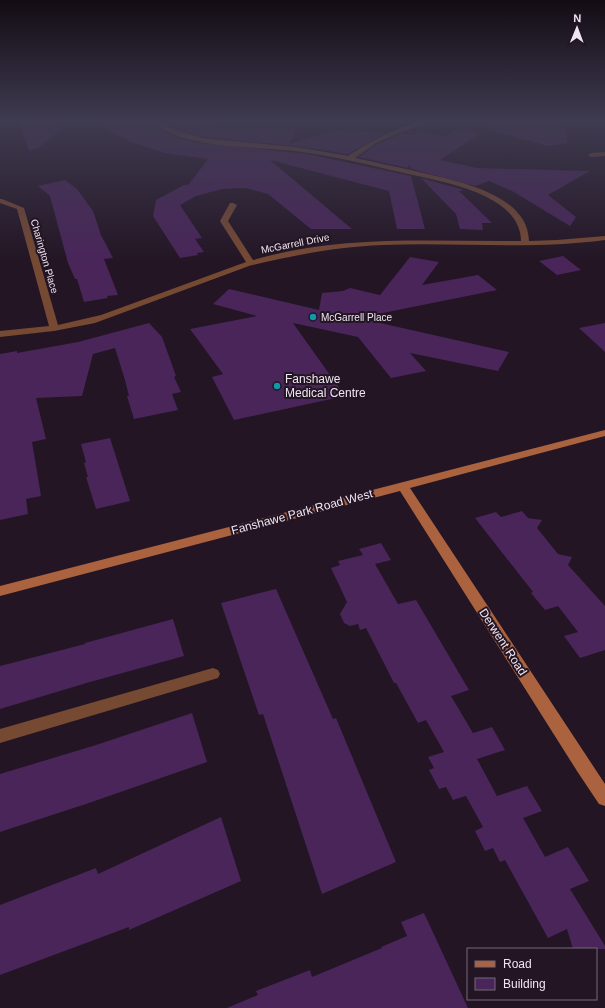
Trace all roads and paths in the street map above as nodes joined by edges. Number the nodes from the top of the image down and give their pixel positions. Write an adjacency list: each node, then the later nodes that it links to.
1 (391, 168): 5 (street)
2 (2, 201): 7 (street, Charington Place)
3 (233, 205): 6 (street)
4 (605, 238): 5 (street, McGarrell Drive)
5 (525, 244): 6 (street, McGarrell Drive)
6 (251, 263): 7 (street, McGarrell Drive)
7 (54, 328): 8 (street, McGarrell Drive)
8 (0, 334)
9 (605, 433): 10 (main road, Fanshawe Park Road West)
10 (403, 486): 11 (main road, Fanshawe Park Road West); 14 (main road, Derwent Road)
11 (0, 591)
12 (213, 674): 13 (street)
13 (0, 736)
14 (605, 798)

